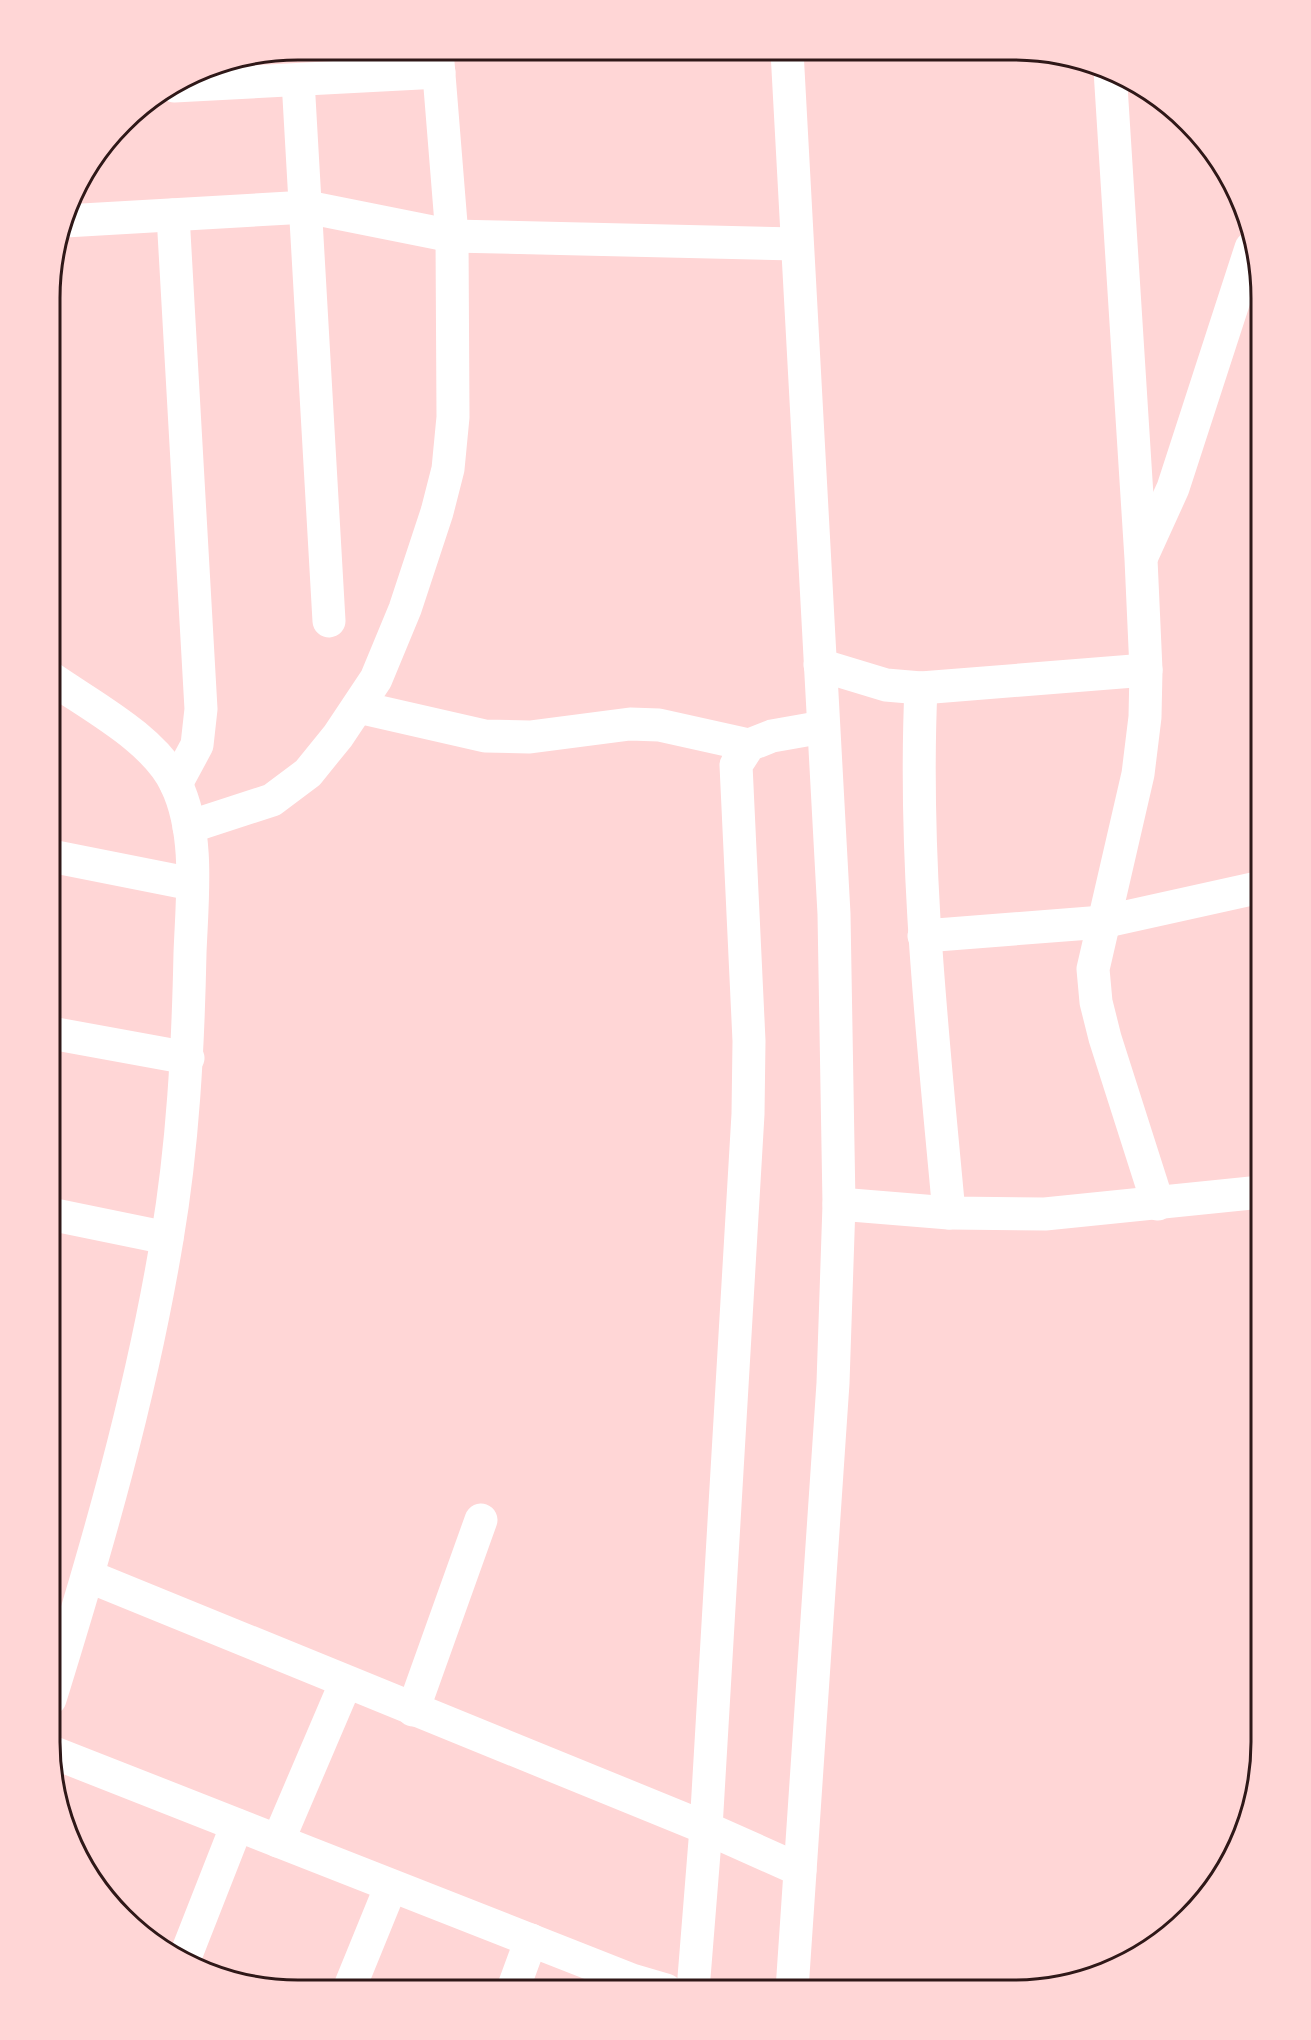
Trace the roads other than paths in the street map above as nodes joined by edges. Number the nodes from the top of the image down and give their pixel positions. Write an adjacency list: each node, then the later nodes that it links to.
1 (787, 60): 10 (street)
2 (438, 61): 3 (street); 9 (street)
3 (298, 80): 5 (street); 6 (street)
4 (1111, 81): 12 (street)
5 (193, 85)
6 (307, 207): 7 (street); 9 (street); 13 (street)
7 (173, 215): 8 (street); 21 (street)
8 (73, 221)
9 (452, 236): 10 (street); 18 (street)
10 (796, 244): 14 (street)
11 (1247, 259): 12 (street)
12 (1141, 559): 15 (street)
13 (329, 621)
14 (820, 665): 17 (street); 19 (street)
15 (1146, 670): 17 (street); 26 (street)
16 (60, 684): 21 (street)
17 (921, 688): 27 (street)
18 (358, 707): 20 (street); 22 (street)
19 (824, 727): 20 (street); 31 (street)
20 (749, 745): 43 (street)
21 (176, 784): 22 (street)
22 (189, 827): 24 (street)
23 (60, 858): 24 (street)
24 (192, 884): 29 (street)
25 (1251, 889): 26 (street)
26 (1103, 922): 27 (street); 32 (street)
27 (924, 936): 33 (street)
28 (60, 1035): 29 (street)
29 (188, 1058): 35 (street)
30 (1251, 1193): 32 (street)
31 (839, 1204): 33 (street); 45 (street)
32 (1158, 1204): 33 (street)
33 (950, 1213)
34 (60, 1216): 35 (street)
35 (167, 1238): 37 (street)
36 (481, 1520): 40 (street)
37 (88, 1576): 38 (street); 39 (street)
38 (60, 1667)
39 (346, 1682): 40 (street); 44 (street)
40 (413, 1710): 43 (street)
41 (61, 1756): 42 (street)
42 (237, 1826): 44 (street); 48 (street)
43 (706, 1828): 45 (street); 52 (street)
44 (278, 1841): 46 (street)
45 (800, 1870): 53 (street)
46 (391, 1886): 47 (street); 49 (street)
47 (531, 1940): 50 (street); 51 (street)
48 (187, 1952)
49 (353, 1980)
50 (516, 1980)
51 (632, 1980)
52 (694, 1980)
53 (793, 1980)

